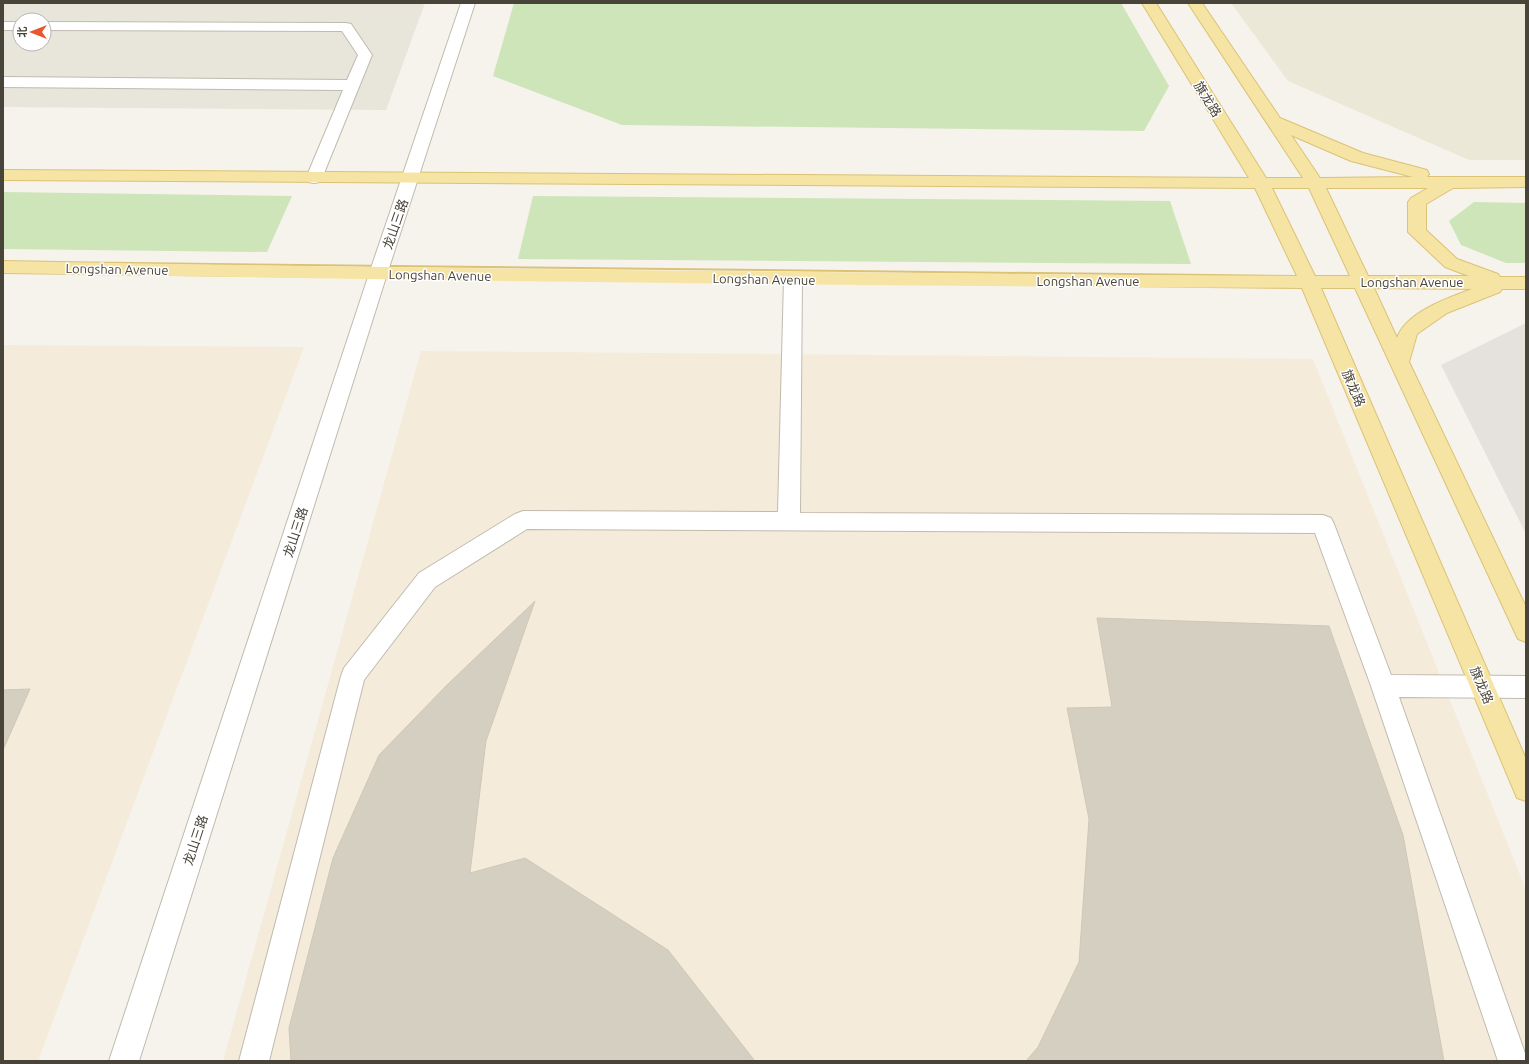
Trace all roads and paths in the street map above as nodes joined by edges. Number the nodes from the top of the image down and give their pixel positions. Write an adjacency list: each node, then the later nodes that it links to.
1 (468, 3): 10 (street, 龙山三路)
2 (1149, 3): 13 (main road, 旗龙路)
3 (1195, 3): 7 (main road)
4 (52, 26): 6 (street)
5 (3, 82): 6 (street)
6 (353, 85): 9 (street)
7 (1275, 122): 11 (main road); 14 (main road)
8 (3, 175): 9 (main road)
9 (314, 178): 10 (main road)
10 (411, 179): 13 (main road); 16 (street, 龙山三路)
11 (1450, 182): 12 (main road); 14 (main road); 20 (main road)
12 (1526, 182)
13 (1261, 183): 14 (main road); 18 (main road, 旗龙路)
14 (1315, 183): 19 (main road)
15 (3, 267): 16 (main road, Longshan Avenue)
16 (378, 274): 17 (main road, Longshan Avenue); 29 (street, 龙山三路)
17 (793, 279): 18 (main road, Longshan Avenue); 23 (street)
18 (1308, 282): 19 (main road, Longshan Avenue); 27 (main road, 旗龙路)
19 (1361, 282): 20 (main road, Longshan Avenue); 22 (main road)
20 (1504, 283): 21 (main road, Longshan Avenue); 22 (main road)
21 (1526, 283)
22 (1399, 363): 24 (main road)
23 (789, 520): 25 (street); 30 (street)
24 (1526, 632)
25 (1383, 686): 27 (street); 31 (street)
26 (1526, 687): 27 (street)
27 (1483, 688): 28 (main road, 旗龙路)
28 (1526, 789)
29 (124, 1061)
30 (254, 1061)
31 (1513, 1061)

